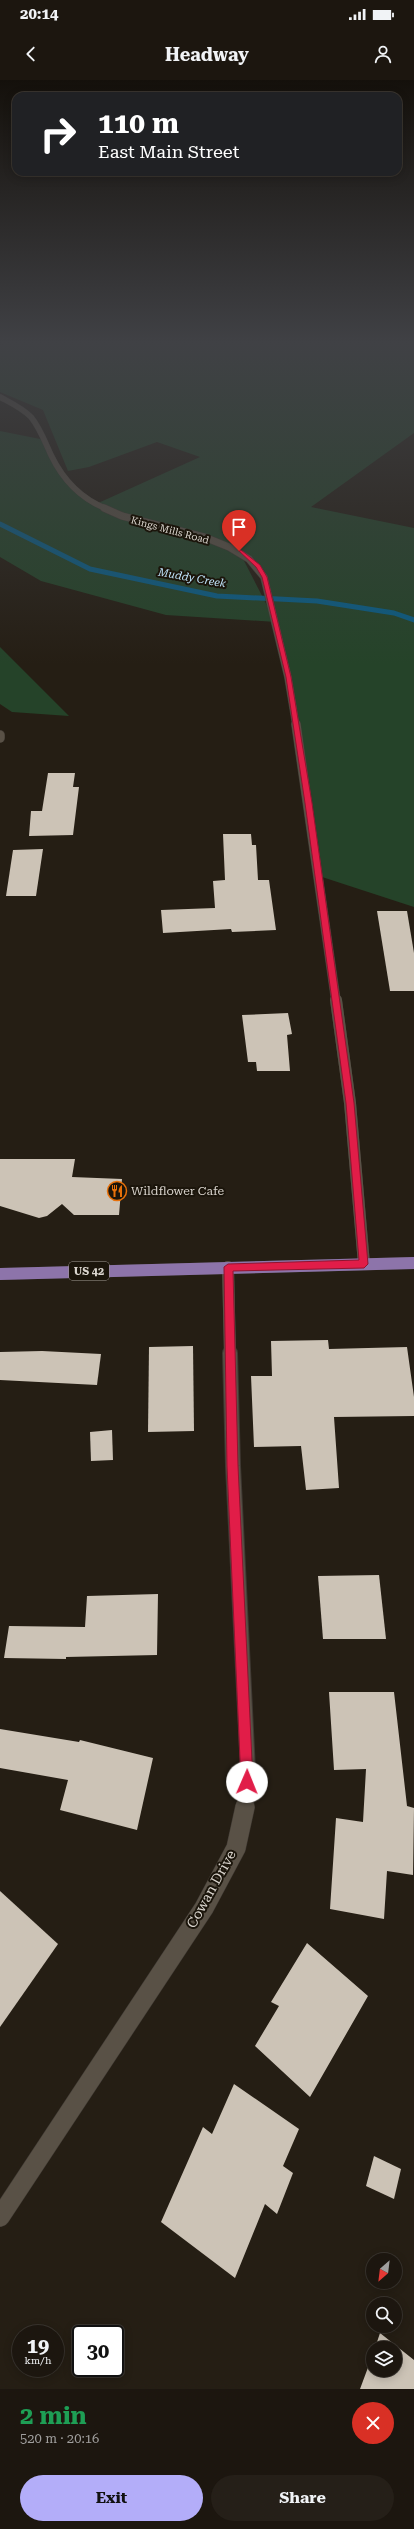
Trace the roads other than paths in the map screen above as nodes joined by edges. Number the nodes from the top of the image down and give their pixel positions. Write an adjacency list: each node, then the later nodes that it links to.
1 (49, 449): 3 (street, Kings Mills Road)
2 (414, 1263): 3 (main road, US 42)
3 (364, 1264): 4 (main road, US 42)
4 (228, 1267): 5 (main road, US 42); 6 (street, Cowan Drive)
5 (0, 1274)
6 (0, 2217)

